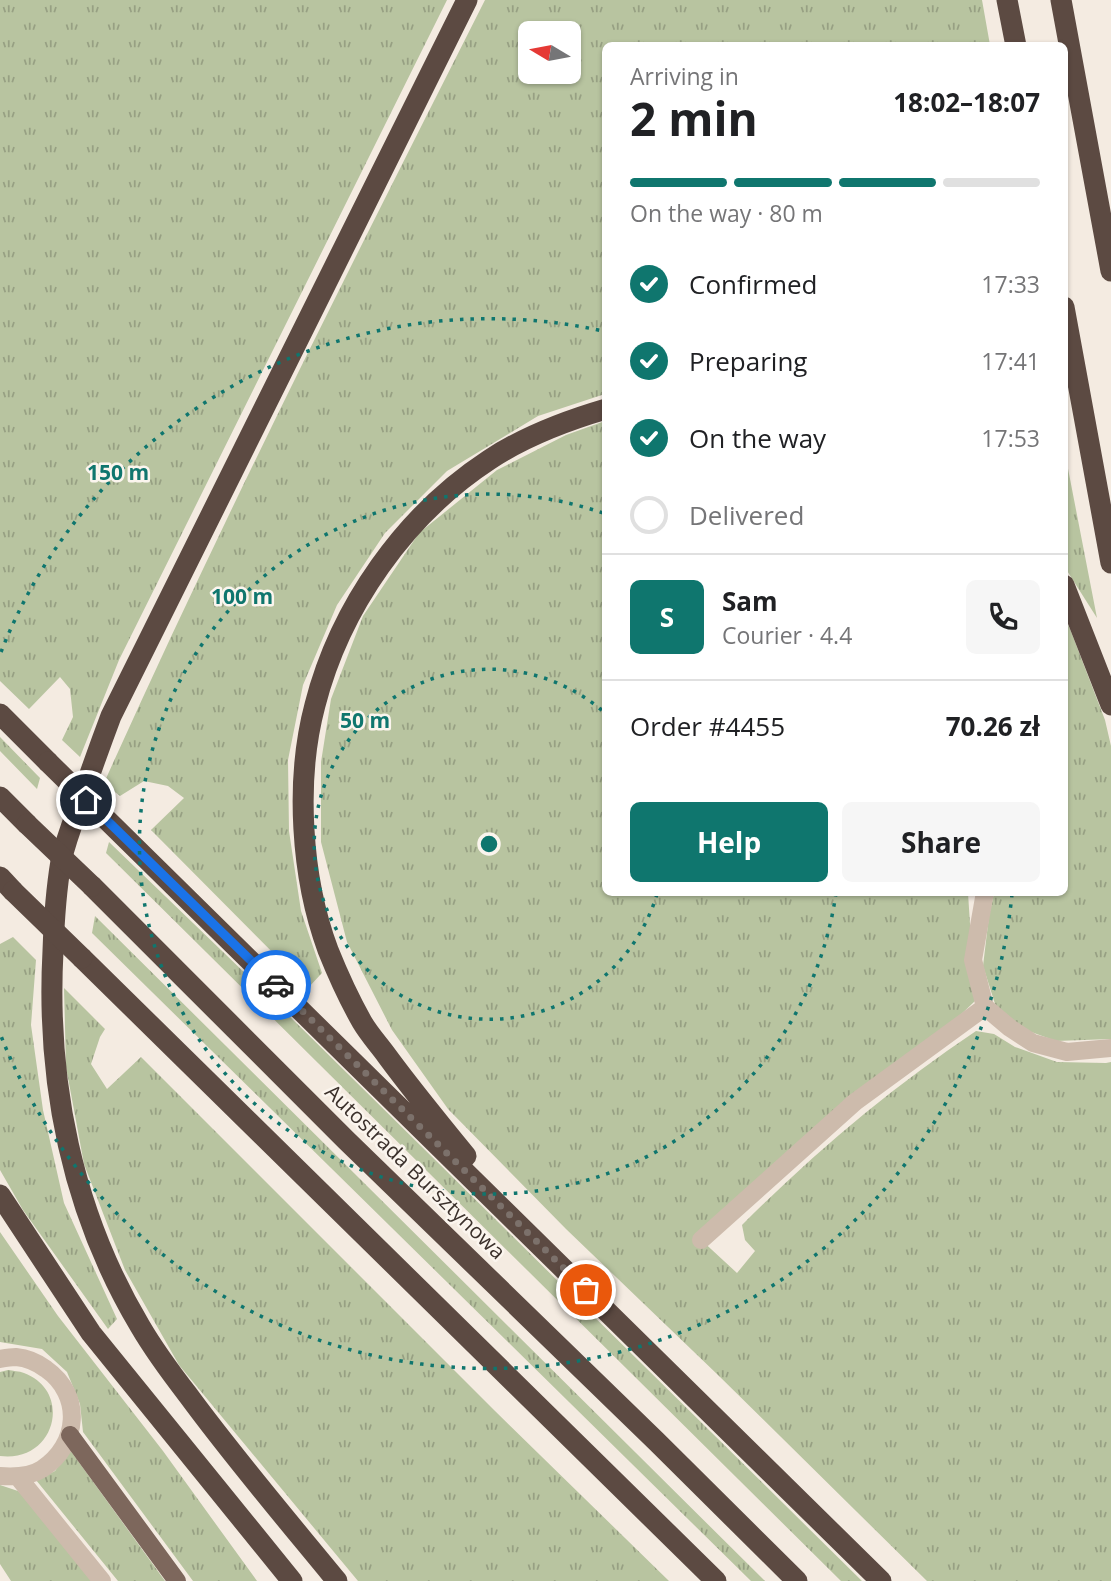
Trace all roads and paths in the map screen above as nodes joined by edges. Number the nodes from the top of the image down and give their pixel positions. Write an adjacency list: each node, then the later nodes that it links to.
1 (467, 0): 26 (highway)
2 (1007, 0): 4 (highway)
3 (1061, 0): 5 (highway)
4 (1015, 42)
5 (1111, 271)
6 (1068, 329): 8 (highway)
7 (602, 410): 18 (highway)
8 (1111, 563)
9 (1068, 595): 10 (highway)
10 (1111, 705)
11 (0, 714): 18 (highway, bridge)
12 (0, 797): 28 (highway, Autostrada Bursztynowa, bridge)
13 (7, 884): 27 (highway, bridge)
14 (984, 896): 15 (street)
15 (985, 1007): 16 (street); 19 (street)
16 (1111, 1048)
17 (0, 1195): 25 (highway)
18 (527, 1231): 29 (highway)
19 (701, 1240)
20 (6, 1356): 21 (street)
21 (70, 1435): 22 (street); 24 (main road)
22 (9, 1476): 23 (street)
23 (102, 1581)
24 (177, 1581)
25 (292, 1581)
26 (337, 1581)
27 (716, 1581)
28 (797, 1581)
29 (881, 1581)

